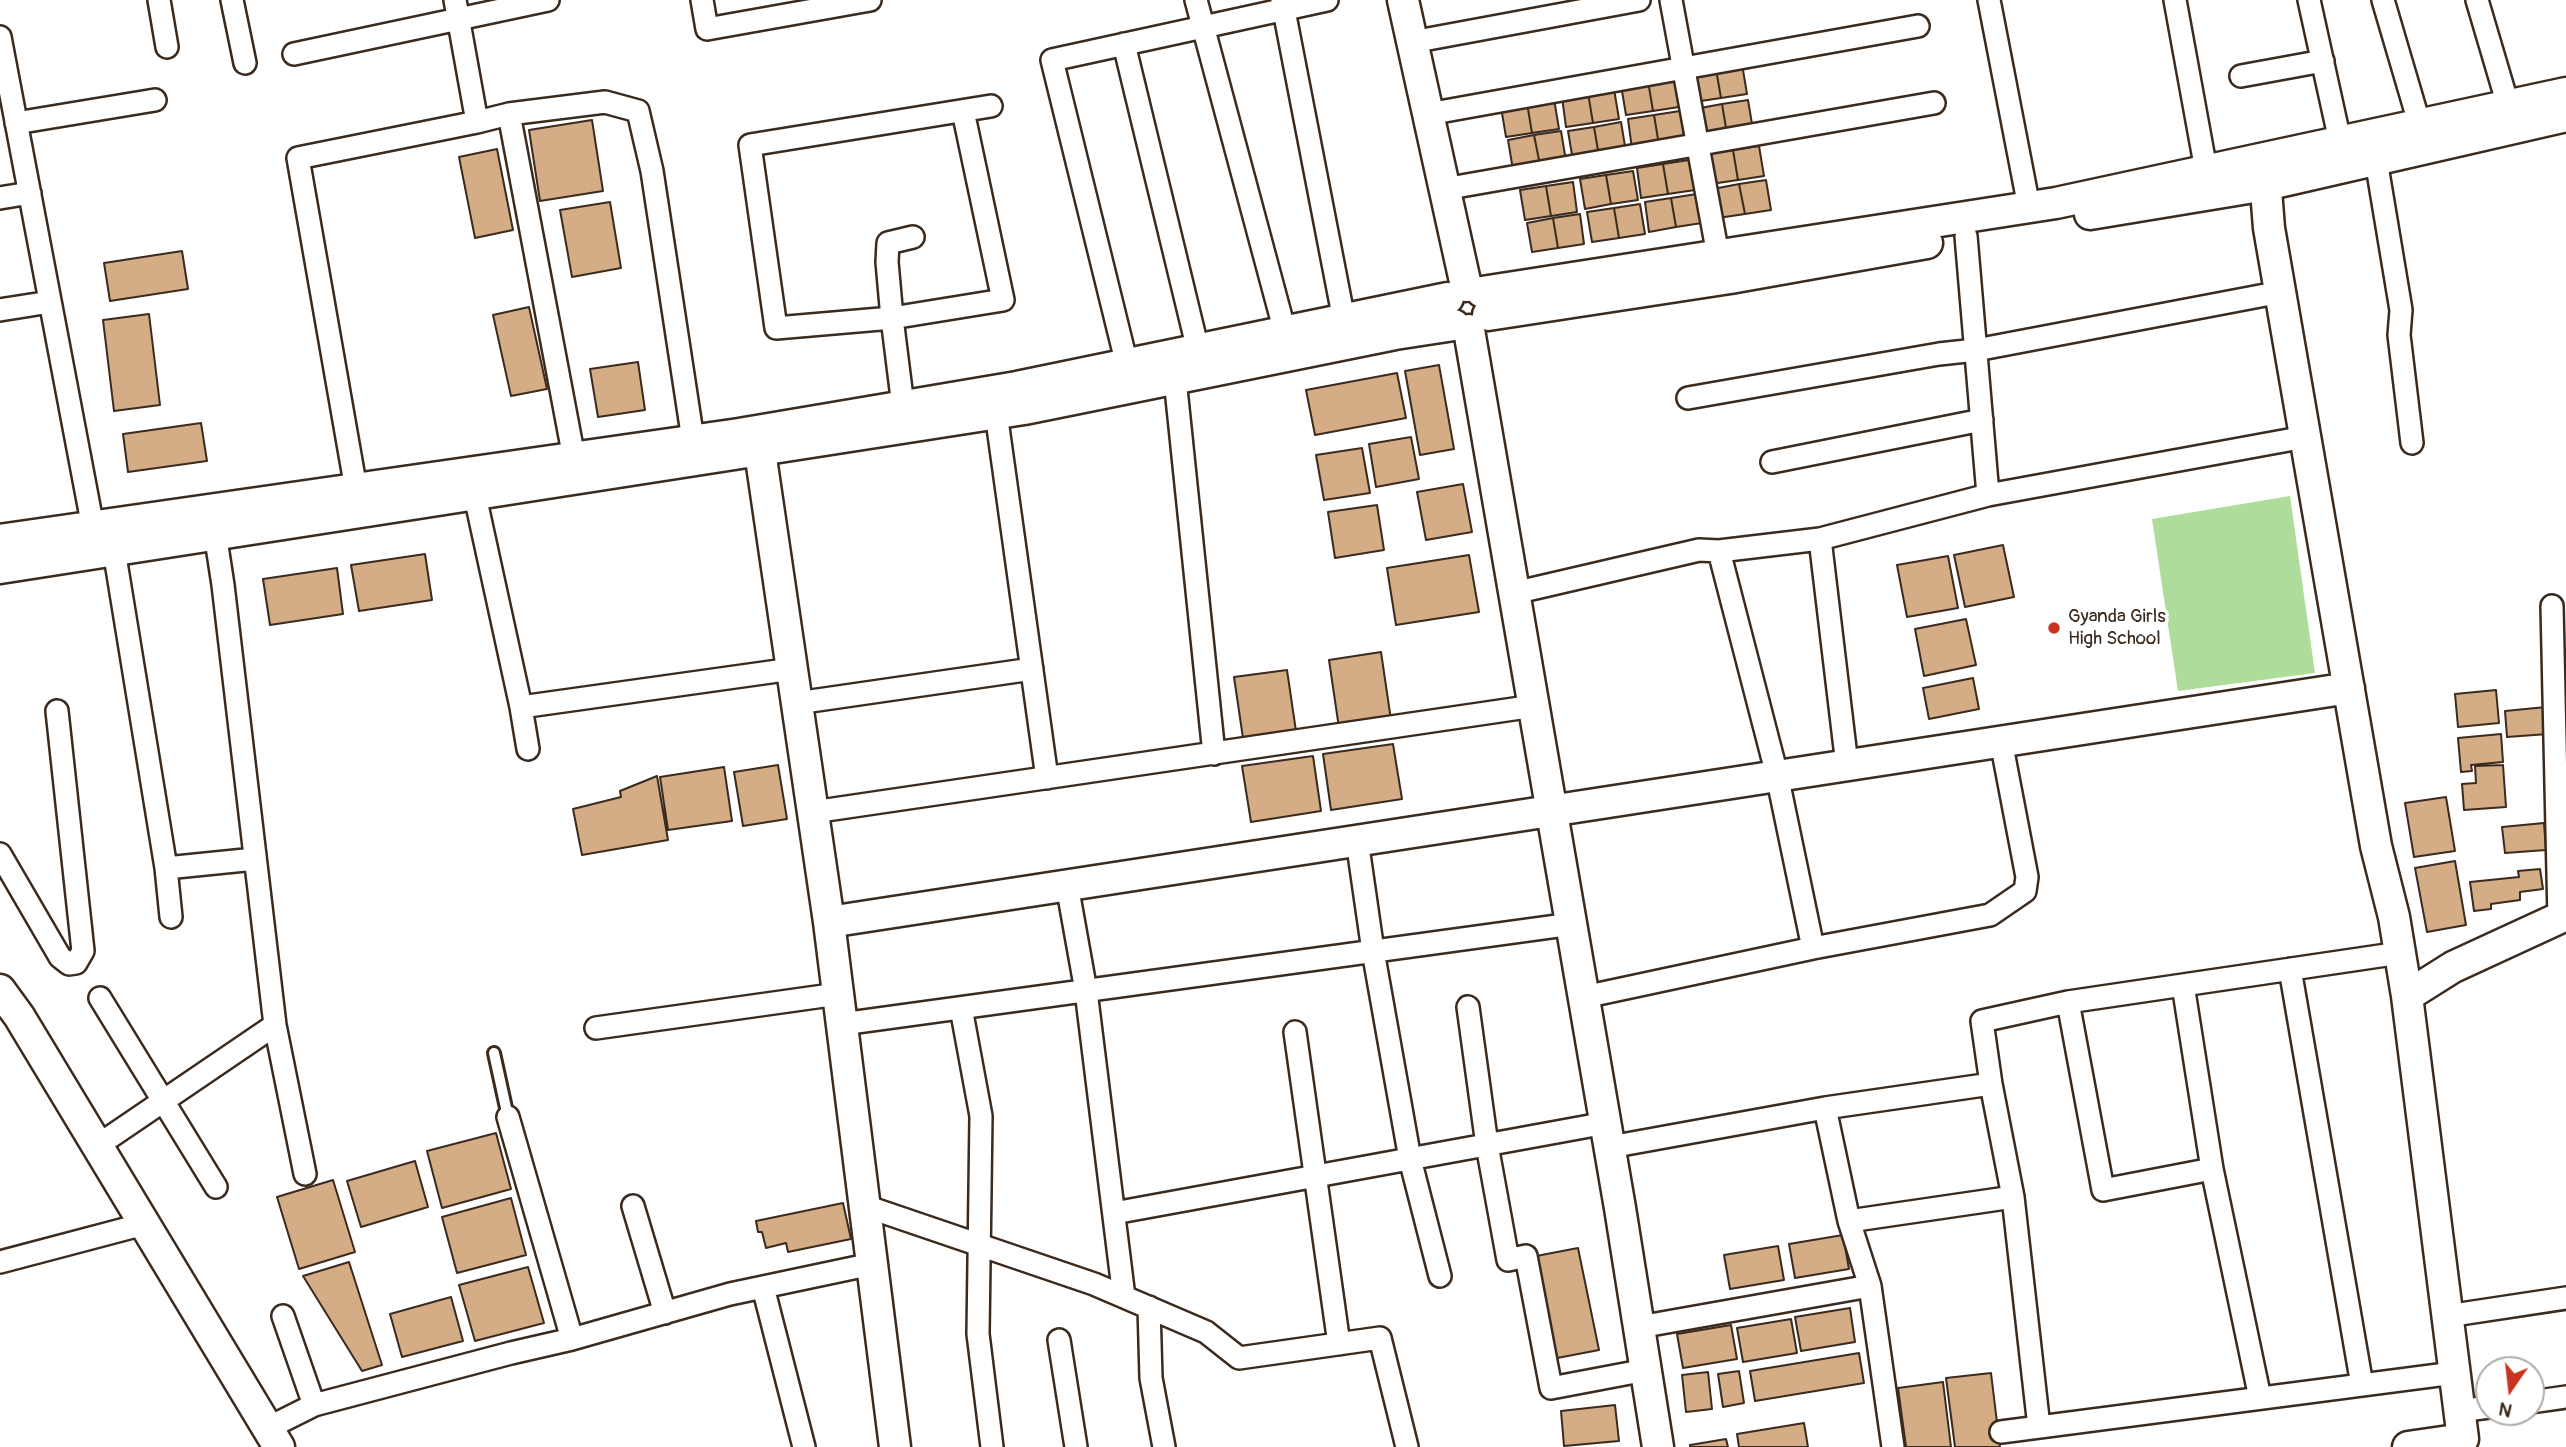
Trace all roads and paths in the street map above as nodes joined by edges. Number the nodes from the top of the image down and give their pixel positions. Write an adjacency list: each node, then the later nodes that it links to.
1 (159, 0): 24 (street)
2 (232, 0): 27 (street)
3 (548, 0): 18 (street)
4 (702, 0): 16 (street)
5 (870, 0): 16 (street)
6 (1196, 0): 20 (street)
7 (1327, 0): 17 (street)
8 (1403, 0): 22 (street)
9 (1639, 0): 22 (street)
10 (1671, 0): 28 (street)
11 (1989, 0): 50 (street)
12 (2175, 0): 45 (street)
13 (2309, 0): 26 (street)
14 (2383, 0): 41 (street)
15 (2477, 0): 33 (street)
16 (811, 5)
17 (1283, 5): 20 (street); 59 (street)
18 (457, 9): 25 (street); 39 (street)
19 (1918, 26): 28 (street)
20 (1203, 27): 23 (street); 60 (street)
21 (0, 37): 40 (street)
22 (1412, 42): 37 (street)
23 (1124, 44): 61 (street); 63 (street)
24 (167, 47)
25 (294, 54)
26 (2323, 61): 29 (street); 42 (street)
27 (244, 63)
28 (1684, 69): 37 (street); 43 (street)
29 (2241, 76)
30 (2566, 93): 33 (street)
31 (155, 100): 40 (street)
32 (1934, 103): 43 (street)
33 (2508, 105): 41 (street)
34 (990, 106): 35 (street)
35 (963, 111): 58 (street); 58 (street)
36 (509, 114): 39 (street); 70 (street); 73 (street)
37 (1428, 114): 47 (street)
38 (2566, 117): 41 (street)
39 (477, 122): 75 (street)
40 (16, 123): 48 (street)
41 (2423, 136): 42 (street); 44 (street)
42 (2340, 141): 46 (street)
43 (1697, 143): 47 (street); 53 (street)
44 (2376, 160): 46 (street); 72 (street)
45 (2206, 170): 46 (street); 50 (street)
46 (2265, 172): 51 (street); 54 (street)
47 (1444, 189): 56 (street)
48 (30, 193): 49 (street); 55 (street)
49 (0, 198)
50 (2029, 207): 53 (street)
51 (1966, 236): 56 (street); 62 (street)
52 (914, 237): 58 (street)
53 (1718, 256): 56 (street)
54 (2281, 293): 62 (street); 69 (street)
55 (50, 302): 57 (street); 81 (street)
56 (1468, 308): 59 (street); 64 (street); 84 (street)
57 (0, 310)
58 (892, 318): 66 (street)
59 (1344, 320): 60 (street)
60 (1284, 332): 61 (street)
61 (1198, 350): 63 (street)
62 (1976, 350): 65 (street); 68 (street)
63 (1127, 365): 66 (street)
64 (1175, 379): 67 (street); 95 (street)
65 (1688, 398)
66 (904, 406): 71 (street)
67 (996, 414): 71 (street); 87 (street)
68 (1982, 419): 74 (street); 76 (street)
69 (2305, 437): 76 (street); 88 (street)
70 (693, 440): 71 (street); 73 (street)
71 (759, 441): 77 (street); 86 (street)
72 (2412, 443)
73 (574, 458): 75 (street)
74 (1772, 462)
75 (356, 489): 81 (street)
76 (1988, 495): 79 (street)
77 (475, 496): 78 (street); 91 (street)
78 (215, 533): 81 (street); 103 (street)
79 (1820, 539): 82 (street); 96 (street)
80 (0, 540): 81 (street)
81 (102, 544): 83 (street); 104 (street)
82 (1719, 551): 84 (street); 97 (street)
83 (0, 568)
84 (1514, 593): 90 (street)
85 (2552, 606): 107 (street)
86 (792, 669): 89 (street); 91 (street)
87 (1032, 669): 89 (street); 98 (street)
88 (2349, 688): 93 (street); 112 (street)
89 (797, 703): 100 (street)
90 (1534, 706): 95 (street); 99 (street)
91 (521, 707): 94 (street)
92 (57, 711): 102 (street)
93 (2001, 741): 96 (street); 110 (street)
94 (528, 749)
95 (1214, 754): 98 (street)
96 (1847, 765): 97 (street)
97 (1777, 775): 99 (street); 110 (street)
98 (1047, 778): 100 (street)
99 (1552, 810): 101 (street); 109 (street)
100 (813, 812): 108 (street)
101 (1357, 840): 105 (street); 111 (street)
102 (0, 854)
103 (255, 859): 104 (street); 125 (street)
104 (166, 868): 106 (street)
105 (1067, 885): 108 (street); 116 (street)
106 (171, 917)
107 (2563, 917): 118 (street)
108 (829, 922): 117 (street)
109 (1572, 924): 111 (street); 119 (street)
110 (1813, 948): 119 (street)
111 (1373, 951): 116 (street); 136 (street)
112 (2400, 953): 113 (street); 118 (street)
113 (2290, 969): 114 (street); 165 (street)
114 (2183, 985): 121 (street); 137 (street)
115 (0, 990): 135 (street)
116 (1086, 991): 123 (street); 144 (street)
117 (838, 994): 124 (street); 126 (street)
118 (2407, 996): 158 (street)
119 (1584, 997): 133 (street)
120 (100, 998): 130 (street)
121 (2068, 1002): 129 (street); 137 (street)
122 (1468, 1007): 134 (street)
123 (961, 1008): 124 (street); 147 (street)
124 (842, 1024): 143 (street)
125 (275, 1025): 130 (street); 138 (street)
126 (596, 1028)
127 (1295, 1032): 139 (street)
128 (495, 1053): 132 (lane)
129 (1991, 1084): 131 (street); 141 (street)
130 (163, 1100): 135 (street); 140 (street)
131 (1825, 1108): 133 (street); 145 (street)
132 (508, 1117): 160 (street)
133 (1608, 1135): 134 (street); 159 (street)
134 (1487, 1145): 136 (street); 163 (street)
135 (97, 1146): 146 (street)
136 (1410, 1159): 139 (street); 150 (street)
137 (2212, 1169): 167 (street)
138 (305, 1174)
139 (1317, 1176): 144 (street); 162 (street)
140 (216, 1187)
141 (2013, 1197): 145 (street); 170 (street)
142 (633, 1206): 156 (street)
143 (865, 1206): 147 (street); 149 (street)
144 (1114, 1213): 153 (street)
145 (1849, 1221): 151 (street)
146 (144, 1224): 148 (street); 173 (street)
147 (980, 1245): 153 (street); 176 (street)
148 (0, 1262)
149 (872, 1264): 152 (street); 175 (street)
150 (1440, 1276)
151 (1870, 1286): 159 (street); 181 (street)
152 (763, 1287): 156 (street); 174 (street)
153 (1124, 1297): 155 (street)
154 (2566, 1298): 158 (street)
155 (1149, 1307): 162 (street); 178 (street)
156 (665, 1312): 160 (street)
157 (283, 1316): 169 (street)
158 (2447, 1316): 164 (street)
159 (1639, 1327): 163 (street)
160 (572, 1339): 169 (street)
161 (1059, 1340): 177 (street)
162 (1339, 1343): 179 (street)
163 (1646, 1370): 180 (street)
164 (2454, 1373): 165 (street); 172 (street)
165 (2362, 1385): 167 (street)
166 (2566, 1397): 168 (street)
167 (2260, 1398): 170 (street)
168 (2545, 1400)
169 (314, 1405): 173 (street)
170 (2039, 1427): 171 (street)
171 (2001, 1432)
172 (2463, 1432): 182 (street)
173 (273, 1438)
174 (804, 1447)
175 (895, 1447)
176 (992, 1447)
177 (1076, 1447)
178 (1164, 1447)
179 (1407, 1447)
180 (1658, 1447)
181 (1893, 1447)
182 (2408, 1447)

